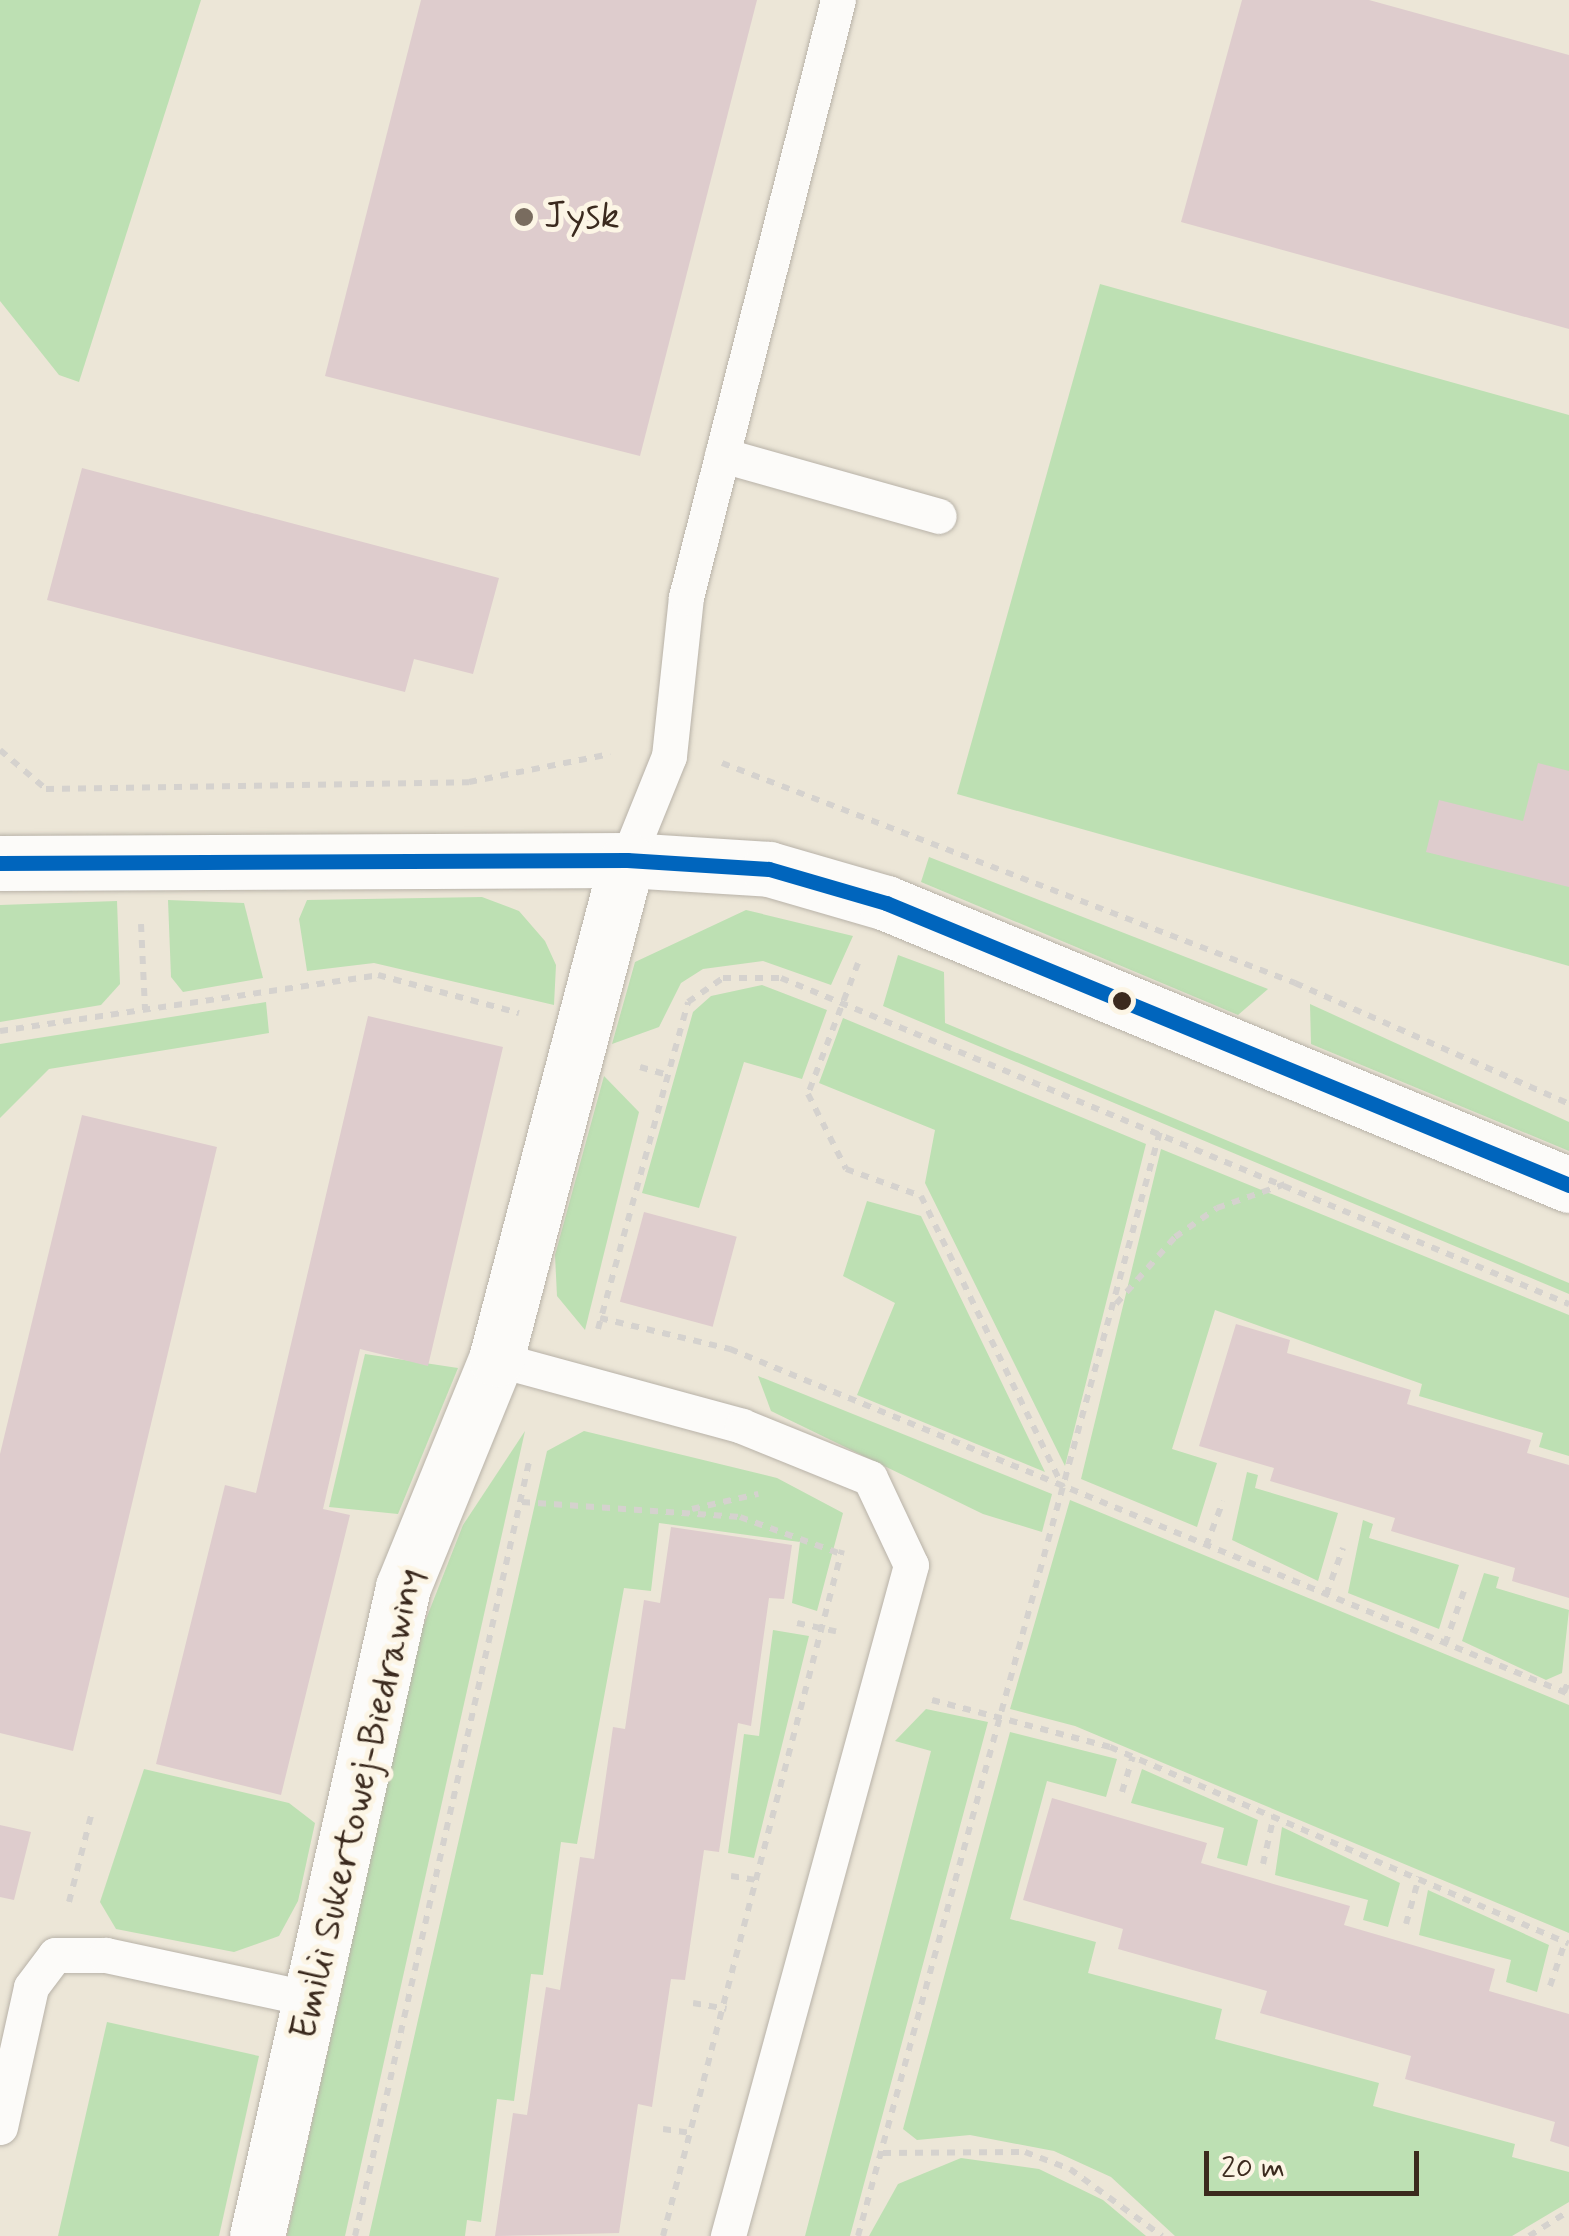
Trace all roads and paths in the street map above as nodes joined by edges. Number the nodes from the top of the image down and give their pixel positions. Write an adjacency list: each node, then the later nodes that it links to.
1 (838, 0): 2 (lane)
2 (722, 455): 3 (lane); 5 (lane)
3 (939, 516)
4 (916, 833): 7 (path)
5 (627, 860): 6 (street); 7 (street); 9 (street, Emilii Sukertowej-Biedrawiny)
6 (0, 863)
7 (886, 902): 8 (path); 13 (street)
8 (840, 1002): 11 (path); 16 (path); 19 (path)
9 (579, 1028): 10 (path); 17 (street, Emilii Sukertowej-Biedrawiny)
10 (0, 1031)
11 (1160, 1131): 12 (path); 15 (path)
12 (1285, 1184): 14 (path); 15 (path)
13 (1569, 1185)
14 (1569, 1304)
15 (1112, 1309): 19 (path)
16 (600, 1318): 18 (path); 19 (path)
17 (496, 1359): 18 (lane); 45 (street, Emilii Sukertowej-Biedrawiny)
18 (586, 1383): 22 (path); 33 (lane)
19 (1064, 1488): 25 (path); 34 (path)
20 (768, 1492): 23 (path)
21 (1223, 1501): 25 (path)
22 (522, 1502): 23 (path); 50 (path)
23 (686, 1510): 27 (path)
24 (845, 1539): 27 (path)
25 (1206, 1546): 29 (path)
26 (1343, 1548): 29 (path)
27 (841, 1554): 51 (path)
28 (1464, 1590): 30 (path)
29 (1326, 1595): 30 (path)
30 (1445, 1644): 32 (path)
31 (1569, 1680): 32 (path)
32 (1566, 1693)
33 (872, 1708): 34 (path); 52 (lane)
34 (996, 1718): 35 (path); 47 (path)
35 (1133, 1756): 36 (path); 38 (path)
36 (1122, 1792)
37 (92, 1812): 43 (path)
38 (1274, 1815): 39 (path); 40 (path)
39 (1263, 1864)
40 (1418, 1877): 41 (path); 42 (path)
41 (1406, 1924)
42 (1567, 1943): 44 (path)
43 (55, 1955): 45 (lane); 46 (lane)
44 (1550, 1986)
45 (312, 1999): 49 (street, Emilii Sukertowej-Biedrawiny)
46 (0, 2127)
47 (883, 2153): 53 (path); 54 (path)
48 (1569, 2211): 55 (path)
49 (258, 2236)
50 (355, 2236)
51 (663, 2236)
52 (728, 2236)
53 (858, 2236)
54 (1162, 2236)
55 (1529, 2236)

